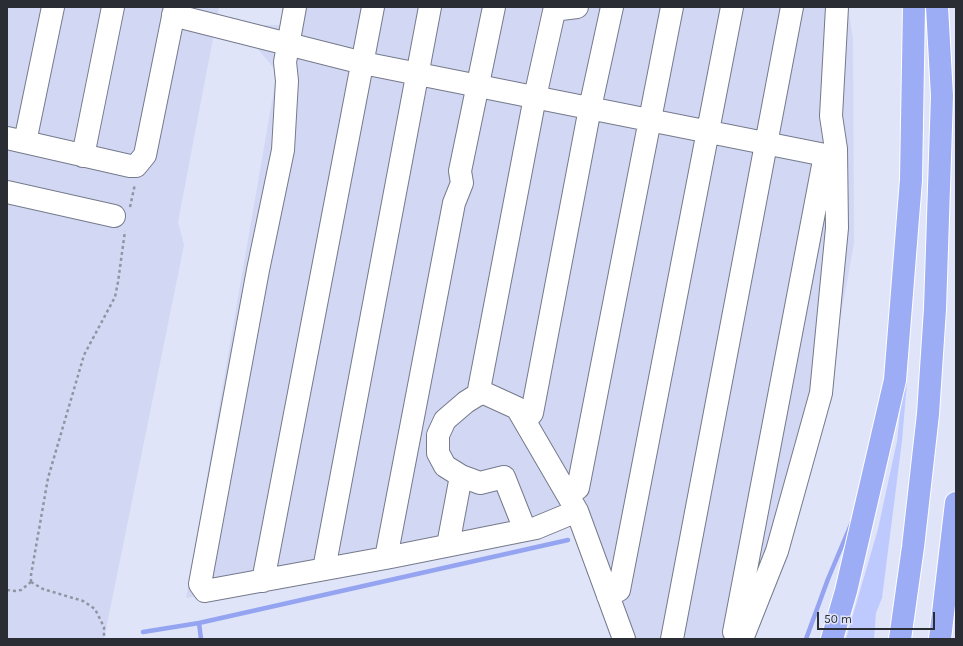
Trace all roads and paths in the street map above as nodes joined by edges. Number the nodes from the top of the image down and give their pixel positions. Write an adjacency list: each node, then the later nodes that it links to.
1 (53, 7): 26 (lane)
2 (113, 7): 28 (lane)
3 (295, 7): 18 (lane)
4 (373, 7): 19 (lane)
5 (430, 7): 20 (lane)
6 (494, 7): 21 (lane)
7 (555, 7): 22 (lane)
8 (560, 7): 9 (lane)
9 (577, 7)
10 (612, 7): 23 (lane)
11 (672, 7): 24 (lane)
12 (732, 7): 25 (lane)
13 (792, 7): 27 (lane)
14 (837, 7): 29 (lane)
15 (914, 7): 51 (highway)
16 (937, 7): 52 (highway)
17 (174, 11): 18 (lane); 28 (lane)
18 (288, 44): 19 (lane); 42 (lane)
19 (363, 63): 20 (lane); 42 (lane)
20 (416, 74): 21 (lane); 41 (lane)
21 (477, 86): 22 (lane); 40 (lane)
22 (535, 97): 23 (lane); 33 (lane)
23 (590, 108): 24 (lane); 34 (lane)
24 (651, 120): 25 (lane); 36 (lane)
25 (708, 132): 27 (lane); 45 (lane)
26 (16, 140): 28 (lane)
27 (766, 143): 29 (lane); 48 (lane)
28 (83, 156)
29 (830, 156): 49 (lane); 50 (lane)
30 (136, 182): 32 (path)
31 (7, 192): 32 (lane)
32 (122, 220): 43 (path)
33 (478, 395): 34 (lane); 35 (lane)
34 (525, 420): 36 (lane)
35 (462, 476): 38 (lane); 39 (lane)
36 (573, 503): 38 (lane); 45 (lane)
37 (956, 503): 53 (highway)
38 (526, 530): 39 (lane)
39 (448, 546): 40 (lane)
40 (386, 558): 41 (lane)
41 (324, 569): 42 (lane)
42 (263, 580)
43 (31, 582): 44 (path); 46 (path)
44 (7, 590)
45 (608, 596): 47 (lane)
46 (104, 639)
47 (624, 639)
48 (672, 639)
49 (732, 639)
50 (742, 639)
51 (832, 639)
52 (900, 639)
53 (940, 639)

